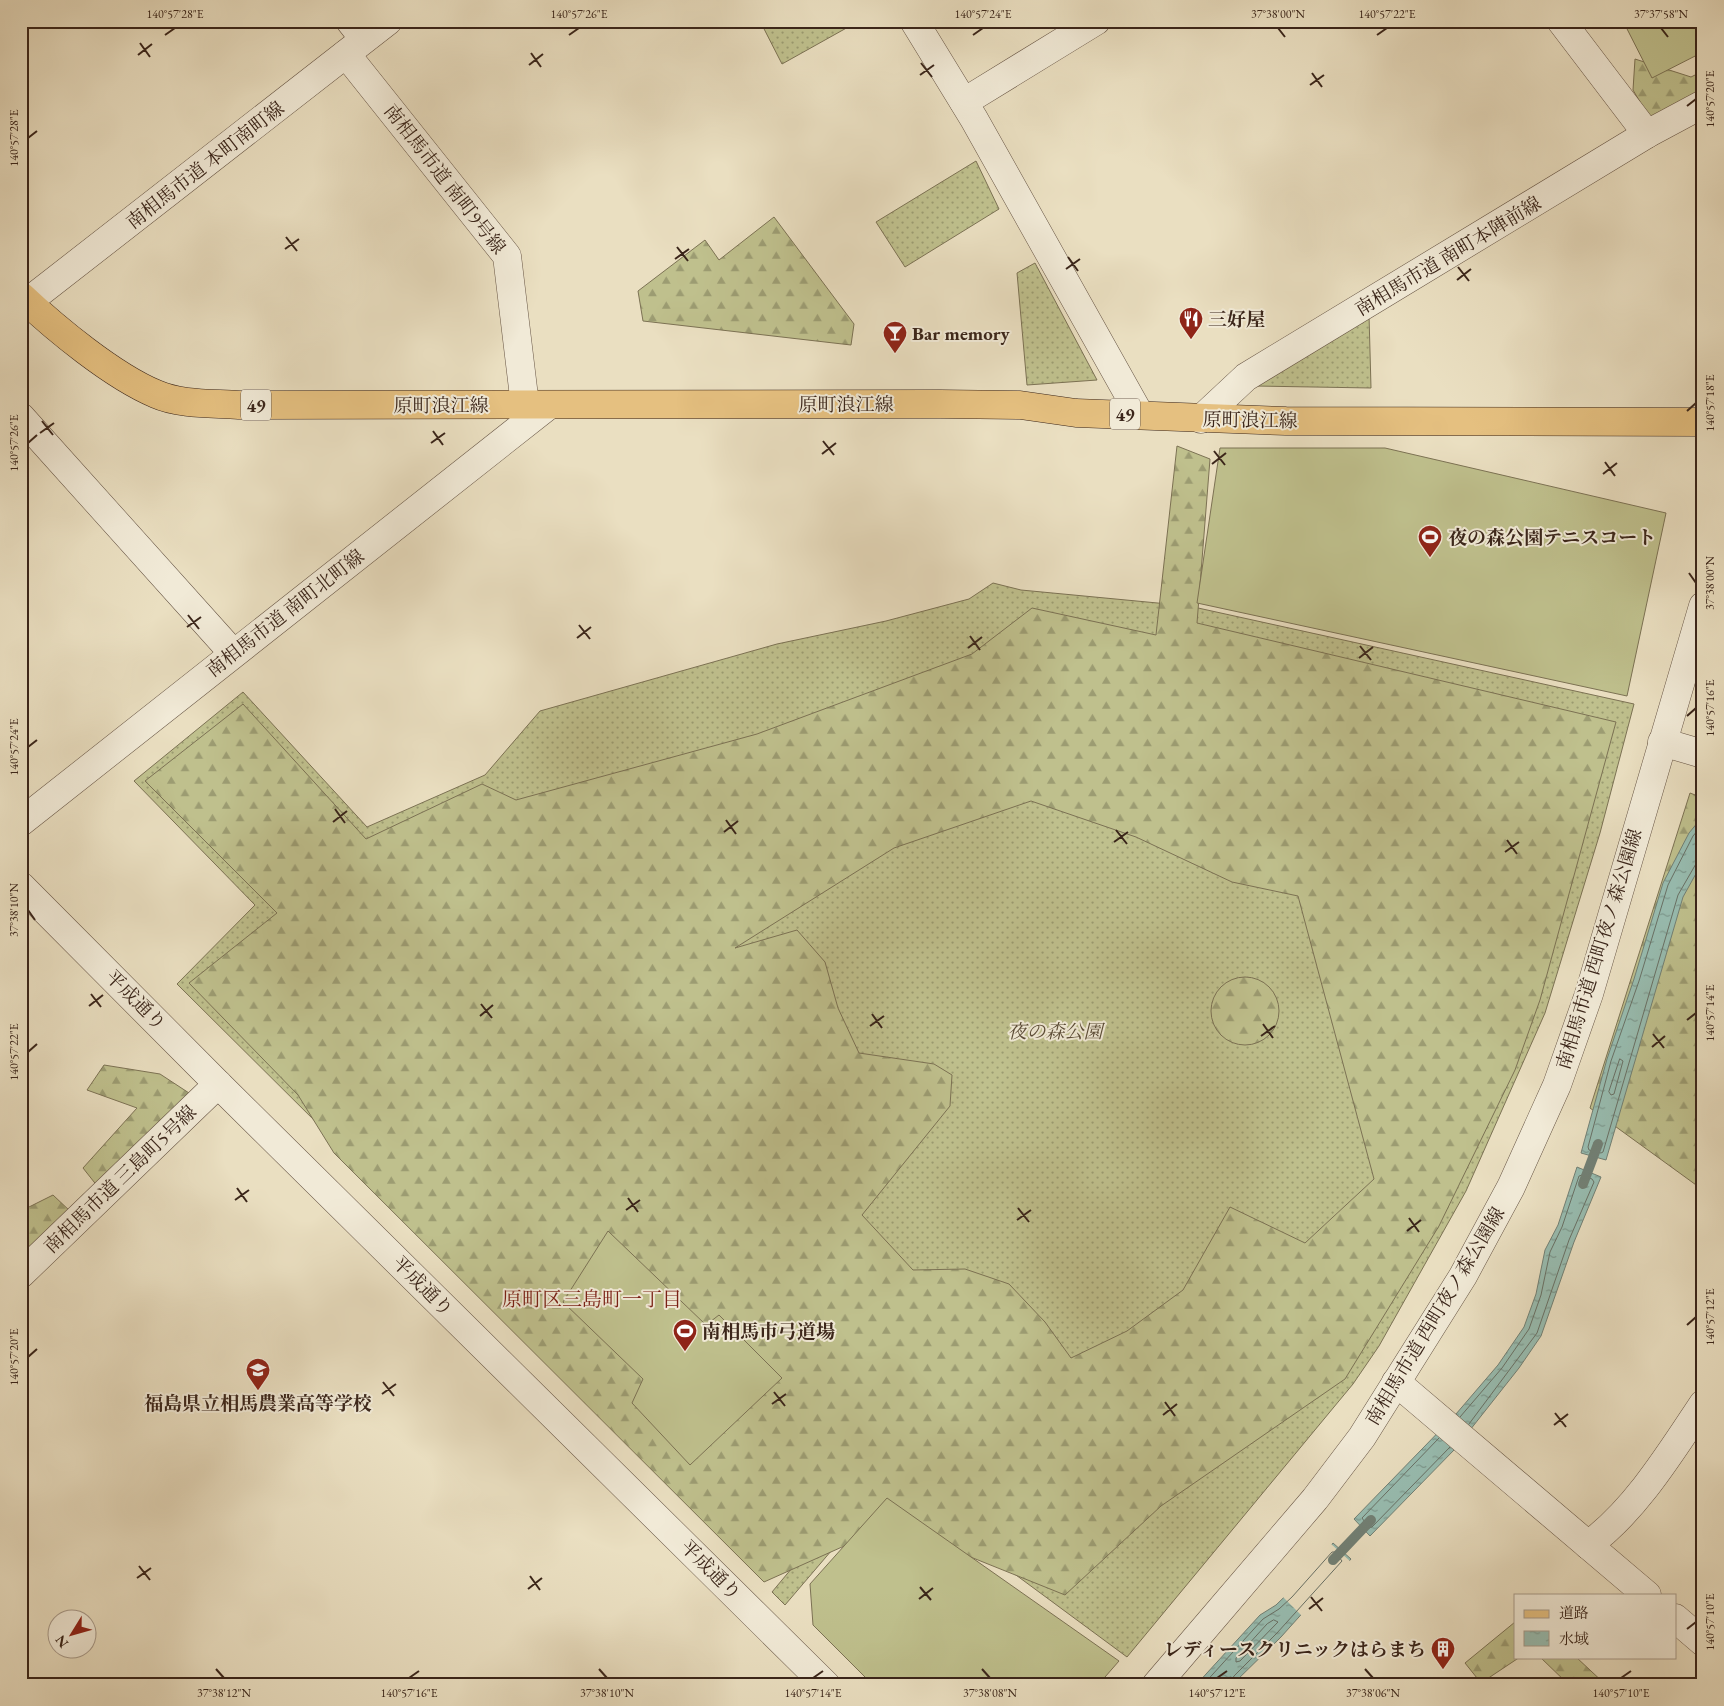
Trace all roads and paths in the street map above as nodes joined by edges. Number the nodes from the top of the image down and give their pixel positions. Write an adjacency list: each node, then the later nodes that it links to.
1 (388, 21): 5 (street, 南相馬市道 本町南町線)
2 (914, 21): 6 (street)
3 (1096, 21): 6 (street)
4 (1561, 21): 8 (street)
5 (354, 38): 9 (street, 南相馬市道 本町南町線); 10 (street, 南相馬市道 南町9号線)
6 (964, 102): 11 (street)
7 (1703, 104): 8 (street, 南相馬市道 南町本陣前線)
8 (1647, 134): 13 (street, 南相馬市道 南町本陣前線)
9 (24, 302): 10 (main road, 原町浪江線 / 49)
10 (537, 405): 11 (main road, 原町浪江線 / 49); 16 (street, 南相馬市道 南町北町線)
11 (1140, 415): 13 (main road, 原町浪江線 / 49)
12 (21, 418): 16 (street)
13 (1201, 419): 14 (main road, 原町浪江線 / 49)
14 (1703, 422)
15 (1703, 606): 17 (street, 南相馬市道 西町夜ノ森公園線)
16 (233, 653): 19 (street, 南相馬市道 南町北町線)
17 (1662, 742): 18 (street); 23 (street, 南相馬市道 西町夜ノ森公園線)
18 (1703, 754)
19 (21, 822)
20 (21, 886): 21 (street, 平成通り)
21 (218, 1084): 22 (street, 南相馬市道 三島町5号線); 29 (street, 平成通り)
22 (21, 1274)
23 (1396, 1382): 25 (street); 30 (street, 南相馬市道 西町夜ノ森公園線)
24 (1703, 1404): 25 (street)
25 (1588, 1545): 26 (street)
26 (1646, 1594)
27 (1676, 1619): 28 (street)
28 (1703, 1642)
29 (826, 1685)
30 (1156, 1685)

